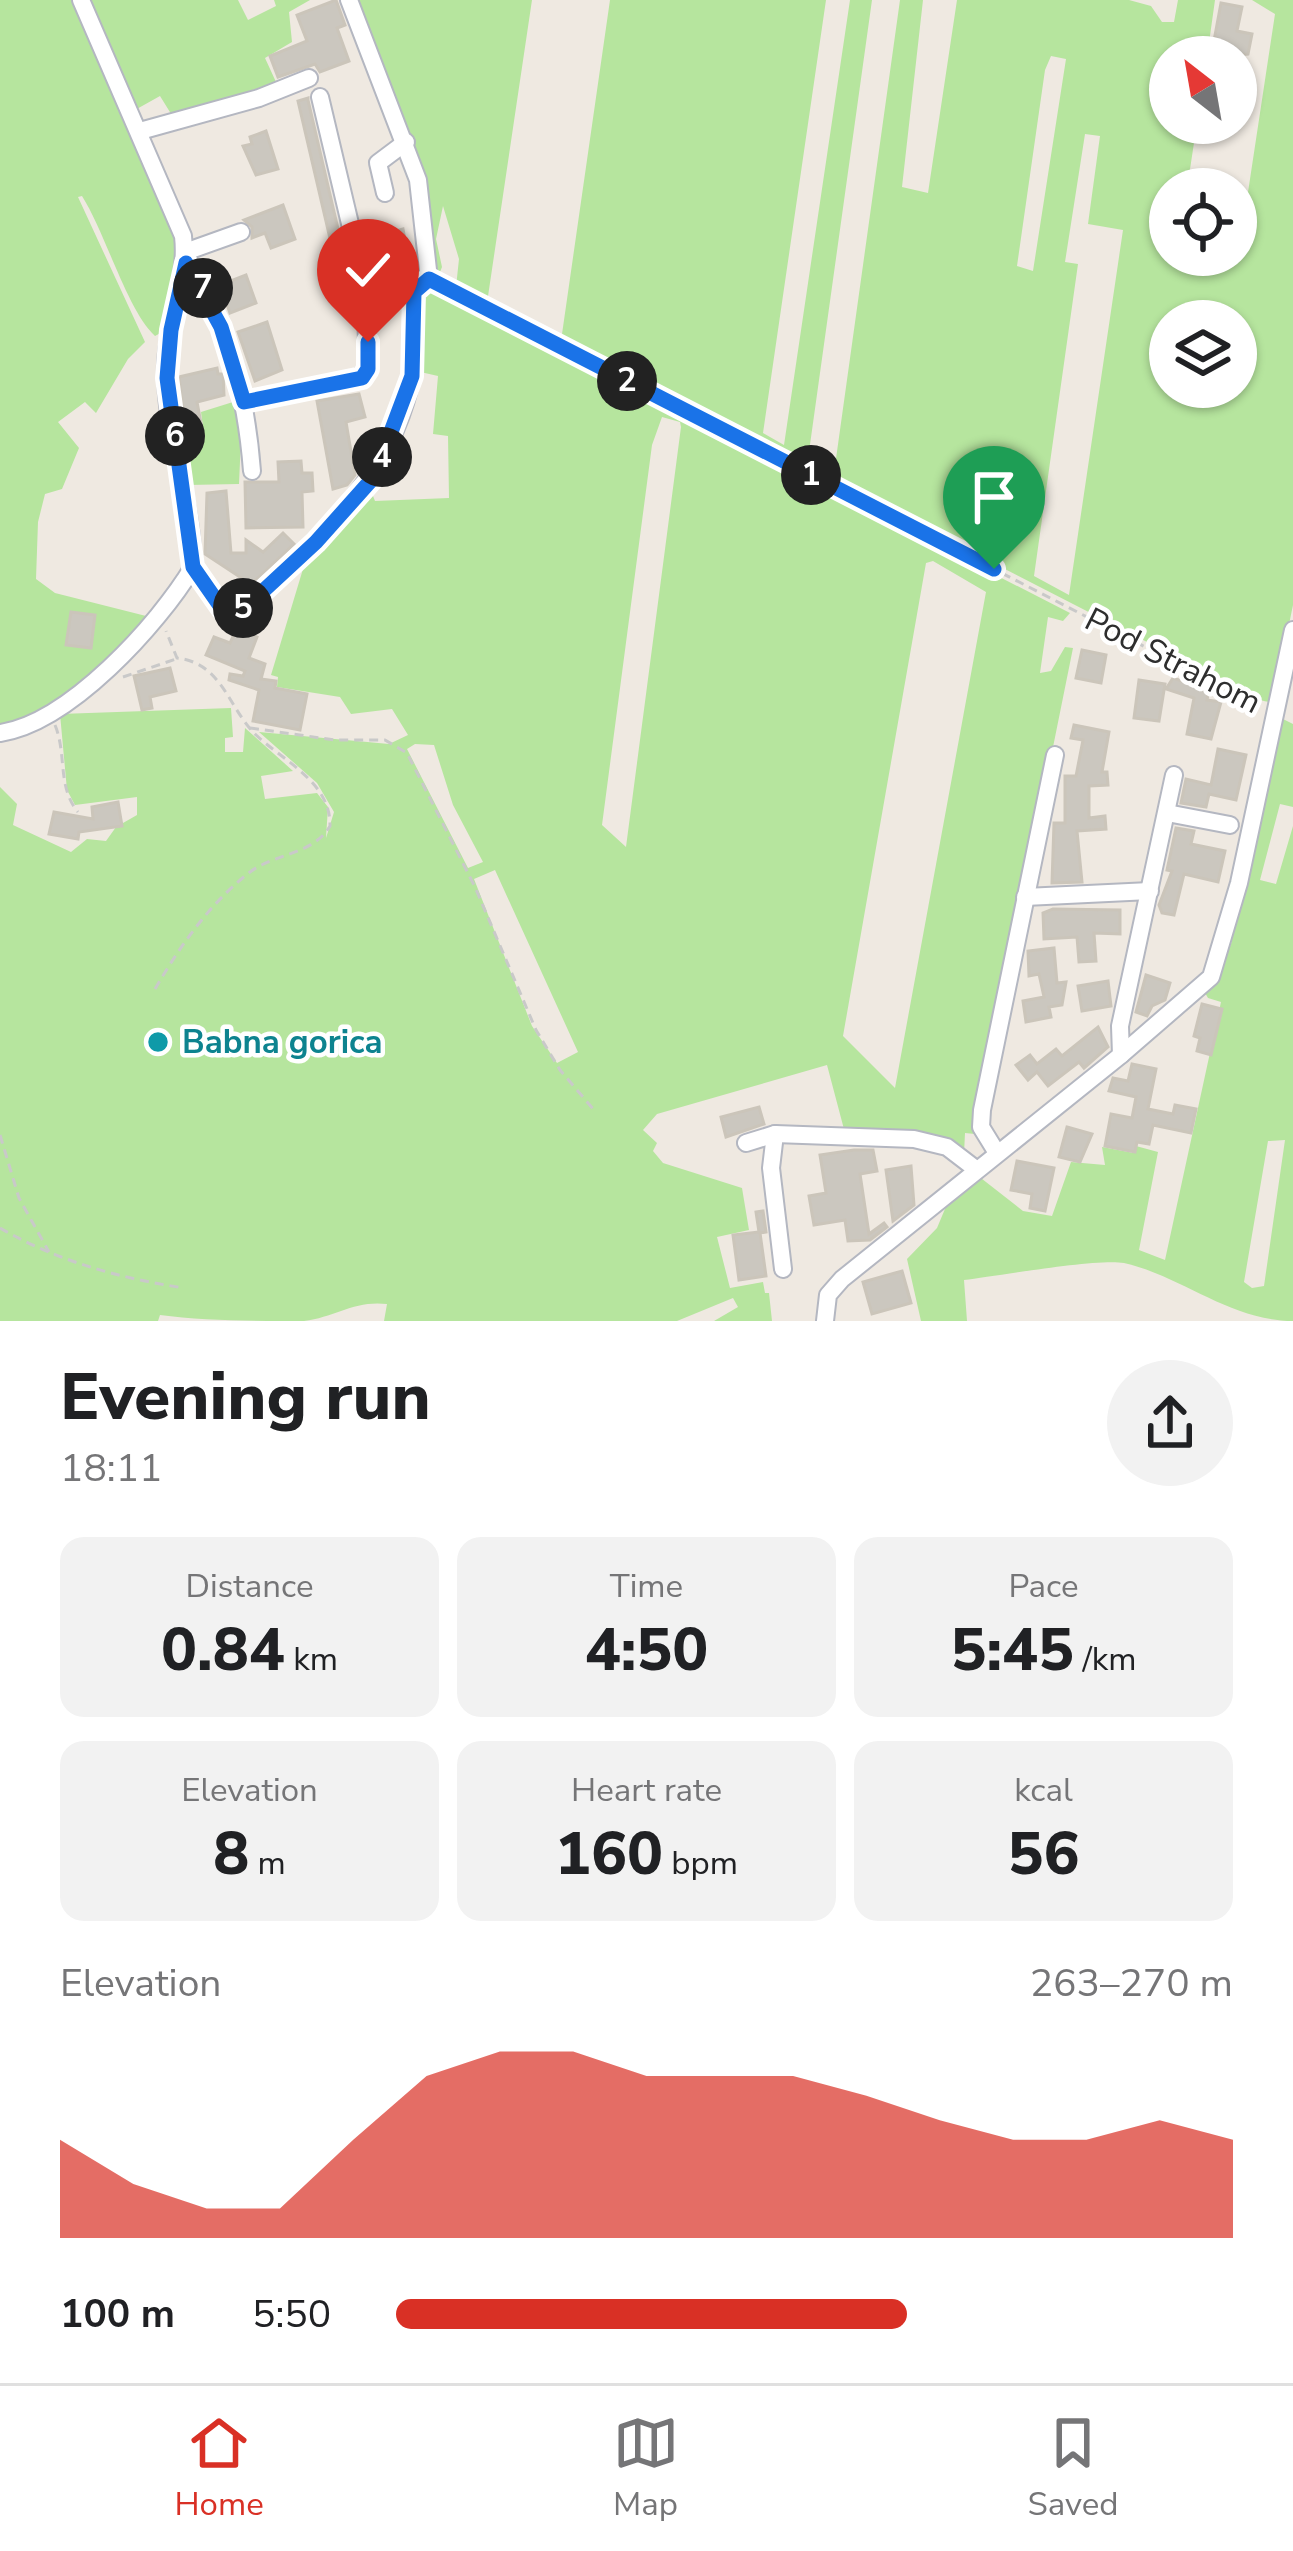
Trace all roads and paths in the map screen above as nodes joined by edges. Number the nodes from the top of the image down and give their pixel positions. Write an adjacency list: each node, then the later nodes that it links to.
1 (81, 0): 5 (street)
2 (350, 0): 6 (street)
3 (309, 78): 5 (street)
4 (320, 97): 11 (street)
5 (140, 131): 9 (street)
6 (406, 142): 7 (street); 10 (street)
7 (385, 193)
8 (241, 232): 9 (street)
9 (185, 258): 11 (street); 13 (street)
10 (429, 279): 13 (street); 19 (path, Pod Strahom)
11 (244, 402): 12 (street)
12 (252, 470)
13 (193, 567): 14 (street)
14 (162, 610): 16 (path); 18 (street)
15 (1293, 630): 19 (street, Pod Strahom)
16 (177, 658): 17 (path); 20 (path)
17 (124, 677)
18 (46, 715): 21 (street); 24 (path)
19 (1277, 715): 30 (street, Pod Strahom)
20 (250, 728): 29 (path); 31 (path)
21 (0, 733)
22 (1054, 755): 28 (street)
23 (1174, 775): 25 (street)
24 (78, 812)
25 (1167, 813): 26 (street); 27 (street)
26 (1230, 825)
27 (1150, 891): 28 (street); 30 (street)
28 (1025, 896): 35 (street)
29 (155, 989)
30 (1121, 1055): 35 (street, Pod Strahom)
31 (594, 1110)
32 (776, 1134): 34 (street); 36 (street); 39 (street)
33 (0, 1136): 38 (path)
34 (746, 1143)
35 (997, 1153): 36 (street, Pod Strahom)
36 (977, 1170): 41 (street, Pod Strahom)
37 (0, 1228): 38 (path)
38 (50, 1254): 40 (path)
39 (782, 1269)
40 (184, 1288)
41 (825, 1321)

